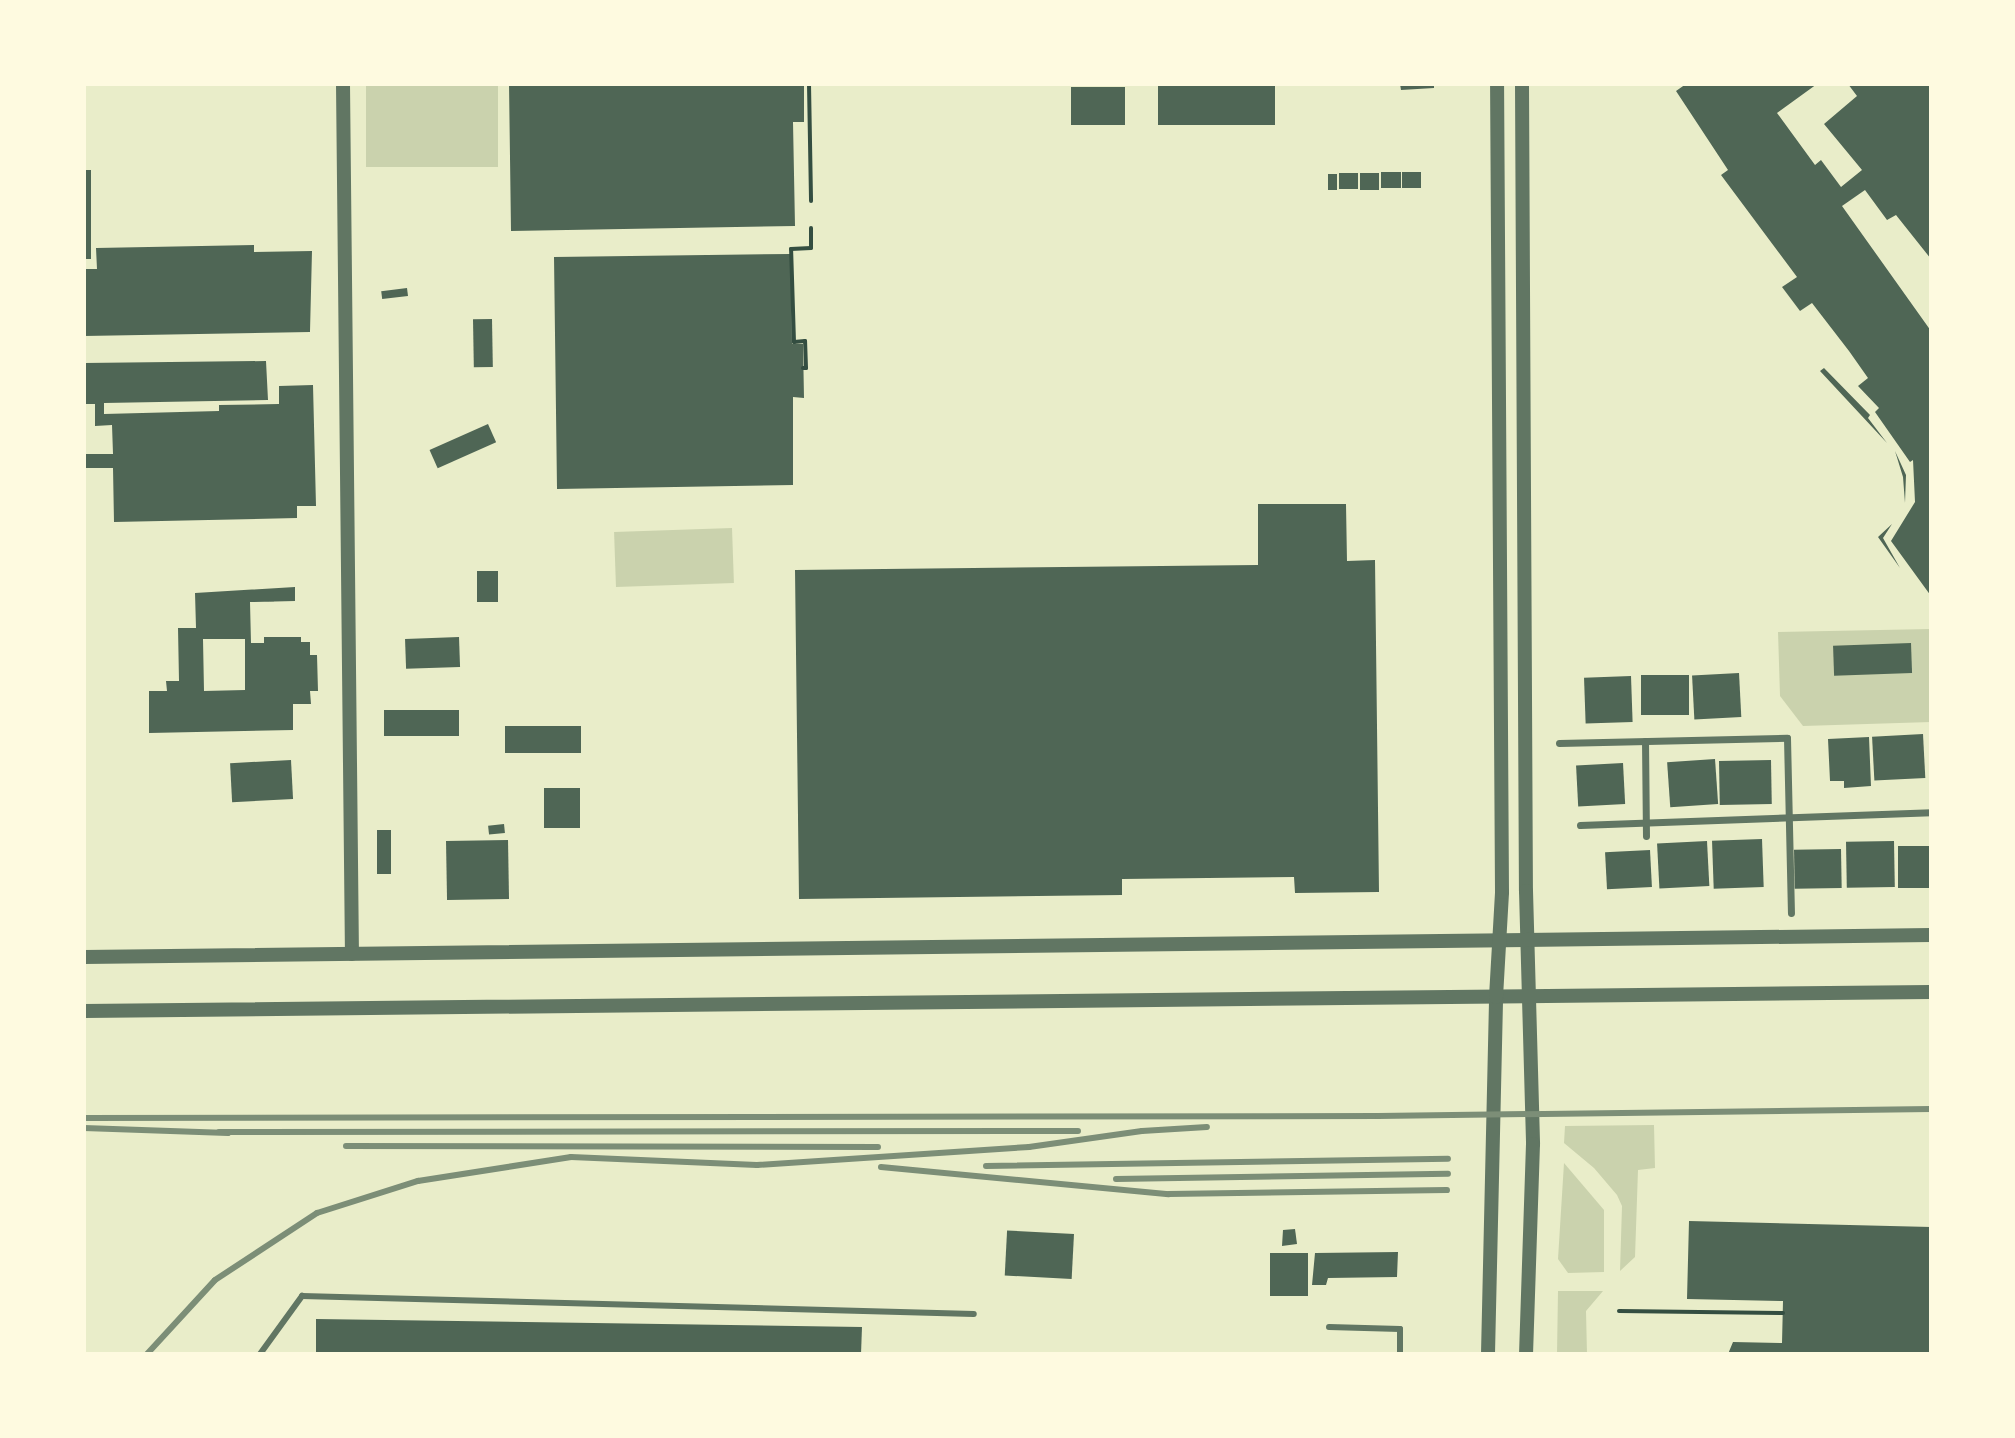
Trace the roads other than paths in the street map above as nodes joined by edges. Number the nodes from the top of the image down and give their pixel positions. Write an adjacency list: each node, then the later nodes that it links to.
1 (343, 84): 15 (street)
2 (1497, 84): 14 (street)
3 (1522, 84): 13 (street)
4 (1645, 741): 5 (street); 7 (street); 8 (street)
5 (1559, 743)
6 (1931, 812): 7 (street)
7 (1789, 817): 8 (street); 11 (street)
8 (1646, 821): 9 (street); 10 (street)
9 (1580, 825)
10 (1646, 836)
11 (1791, 913)
12 (1931, 935): 13 (street)
13 (1527, 939): 14 (street); 19 (street)
14 (1501, 941): 15 (street); 18 (street)
15 (352, 954): 16 (street)
16 (84, 957)
17 (1931, 992): 19 (street)
18 (1496, 997): 19 (street); 20 (street); 25 (street)
19 (1531, 997): 26 (street)
20 (84, 1011)
21 (974, 1314): 23 (lane)
22 (1329, 1327): 24 (lane)
23 (260, 1354)
24 (1400, 1354)
25 (1488, 1354)
26 (1526, 1354)

